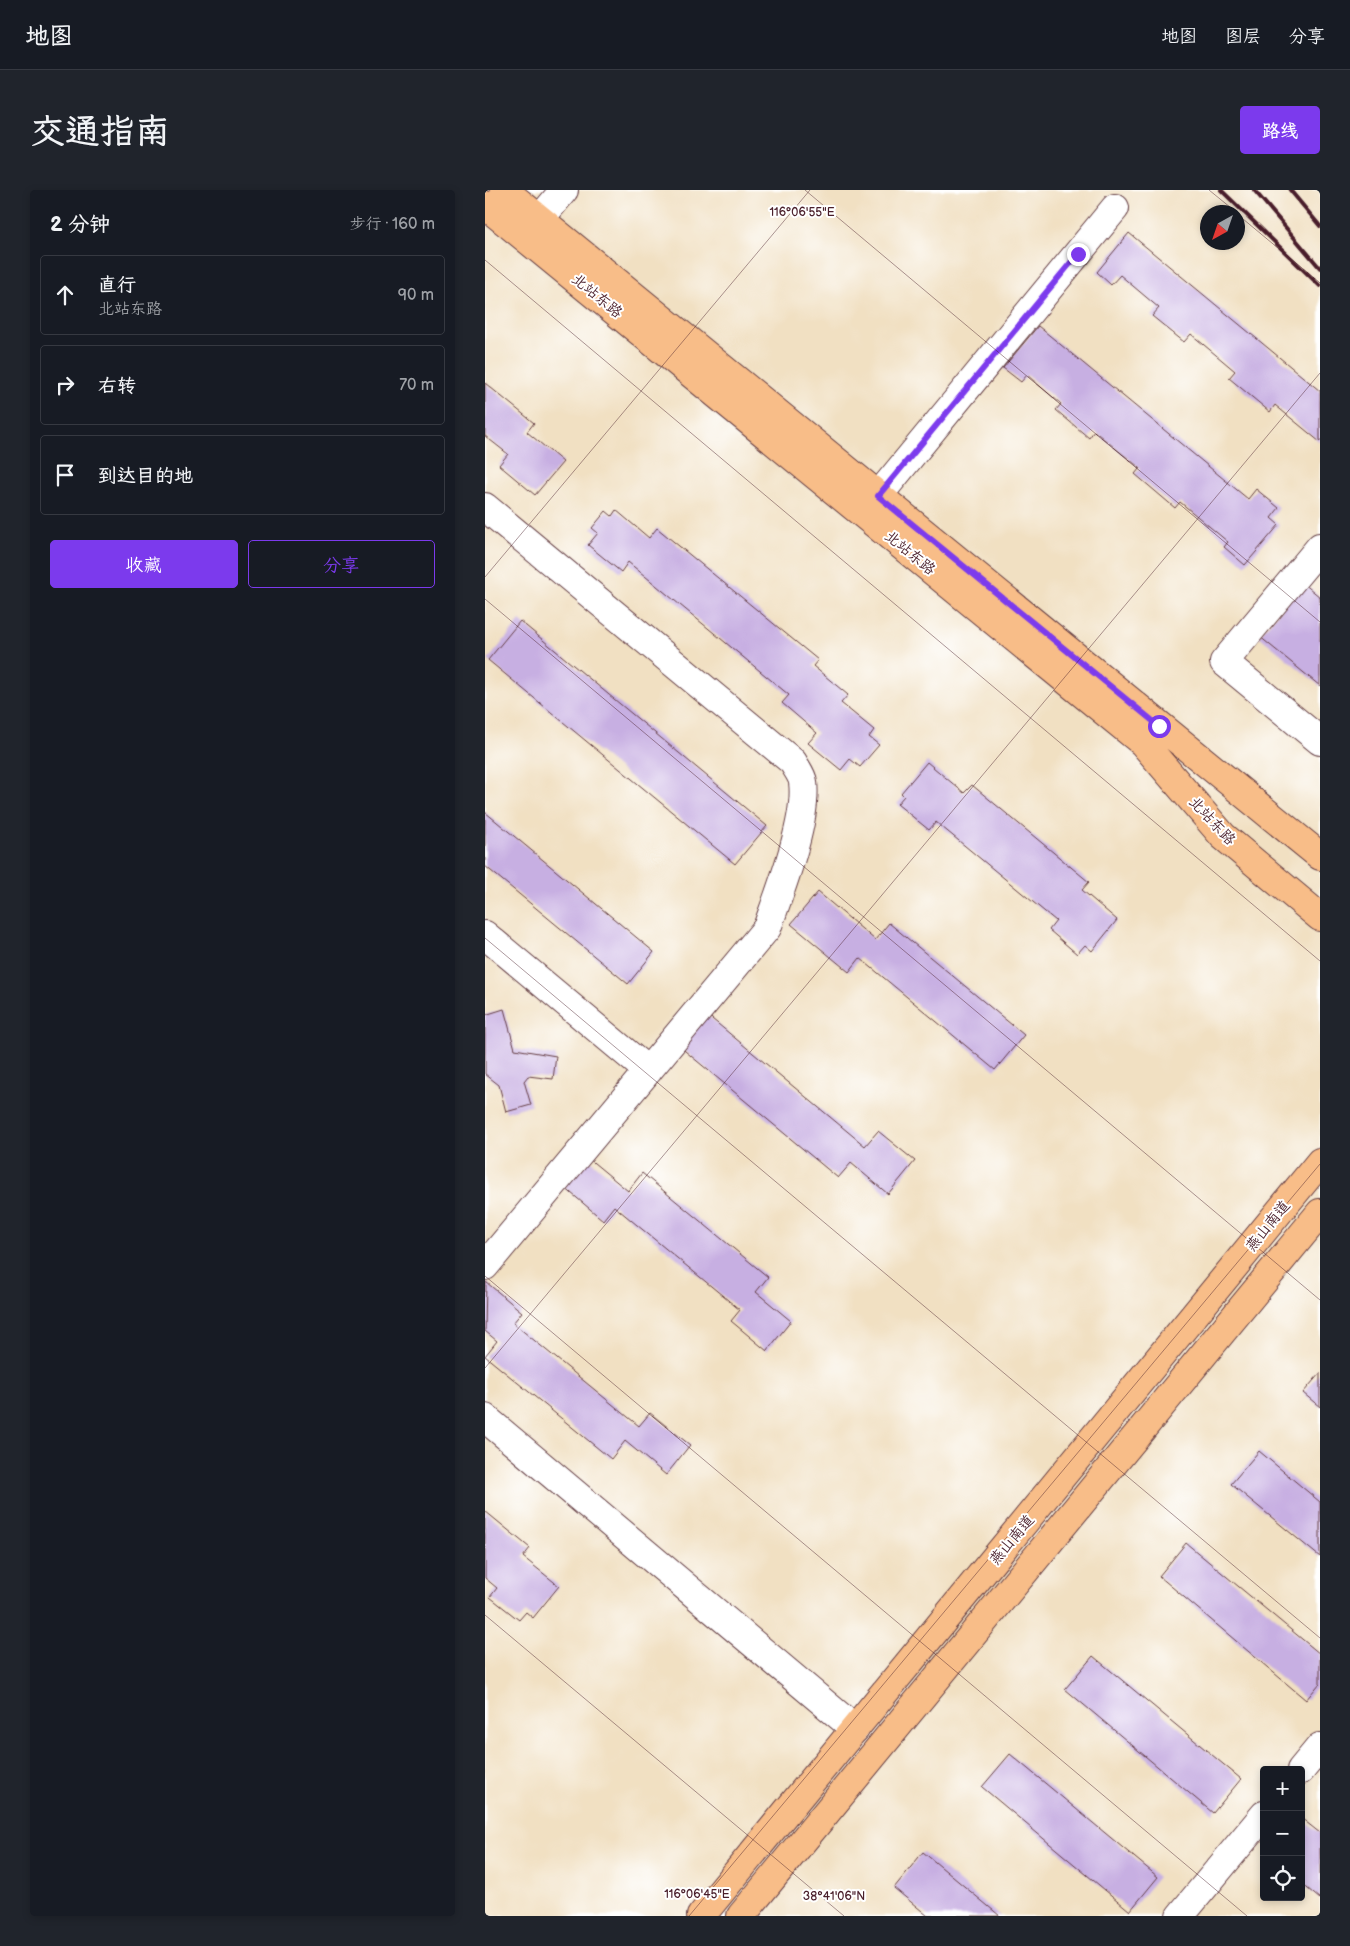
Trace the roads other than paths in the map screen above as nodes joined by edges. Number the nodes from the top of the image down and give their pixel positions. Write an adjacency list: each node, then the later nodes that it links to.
1 (504, 190): 5 (main road, 北站东路)
2 (564, 190): 5 (lane)
3 (485, 205): 11 (main road, 北站东路)
4 (1115, 208): 6 (lane)
5 (540, 219): 6 (main road, 北站东路)
6 (878, 496): 10 (main road, 北站东路)
7 (485, 507): 13 (lane)
8 (1320, 546): 9 (lane)
9 (1320, 741)
10 (1320, 856)
11 (1320, 916)
12 (485, 935): 13 (lane)
13 (648, 1071): 16 (lane)
14 (1320, 1162): 18 (main road, 燕山南道)
15 (1320, 1213): 23 (main road, 燕山南道)
16 (485, 1266)
17 (485, 1418): 18 (lane)
18 (855, 1729): 22 (main road, 燕山南道)
19 (1320, 1747): 20 (lane)
20 (1304, 1766)
21 (1260, 1819): 24 (lane)
22 (701, 1916)
23 (741, 1916)
24 (1179, 1916)

